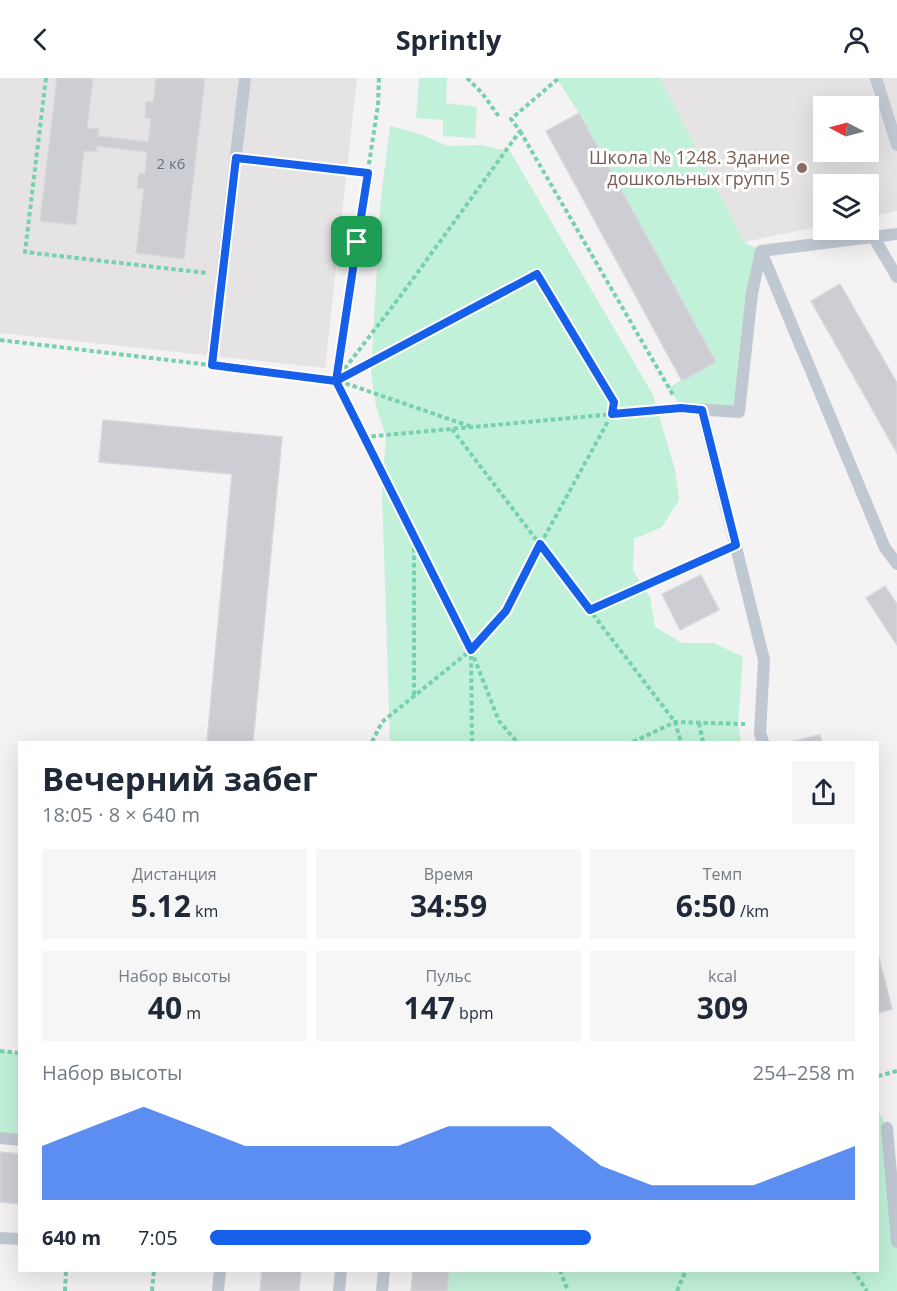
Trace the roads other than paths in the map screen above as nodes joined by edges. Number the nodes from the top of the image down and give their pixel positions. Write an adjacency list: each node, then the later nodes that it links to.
1 (245, 78): 9 (lane)
2 (876, 78): 3 (lane)
3 (897, 145)
4 (897, 234): 5 (lane)
5 (879, 237)
6 (857, 240): 8 (lane)
7 (875, 240): 10 (lane)
8 (762, 251): 12 (lane); 13 (lane)
9 (222, 275)
10 (897, 277)
11 (681, 408): 12 (lane)
12 (702, 410): 14 (lane)
13 (897, 564)
14 (763, 741)
15 (887, 1128): 20 (lane)
16 (0, 1138): 17 (lane)
17 (18, 1140)
18 (0, 1238): 19 (lane)
19 (18, 1239)
20 (897, 1242)
21 (220, 1272): 24 (lane)
22 (341, 1272): 25 (lane)
23 (384, 1272): 26 (lane)
24 (218, 1291)
25 (339, 1291)
26 (382, 1291)

